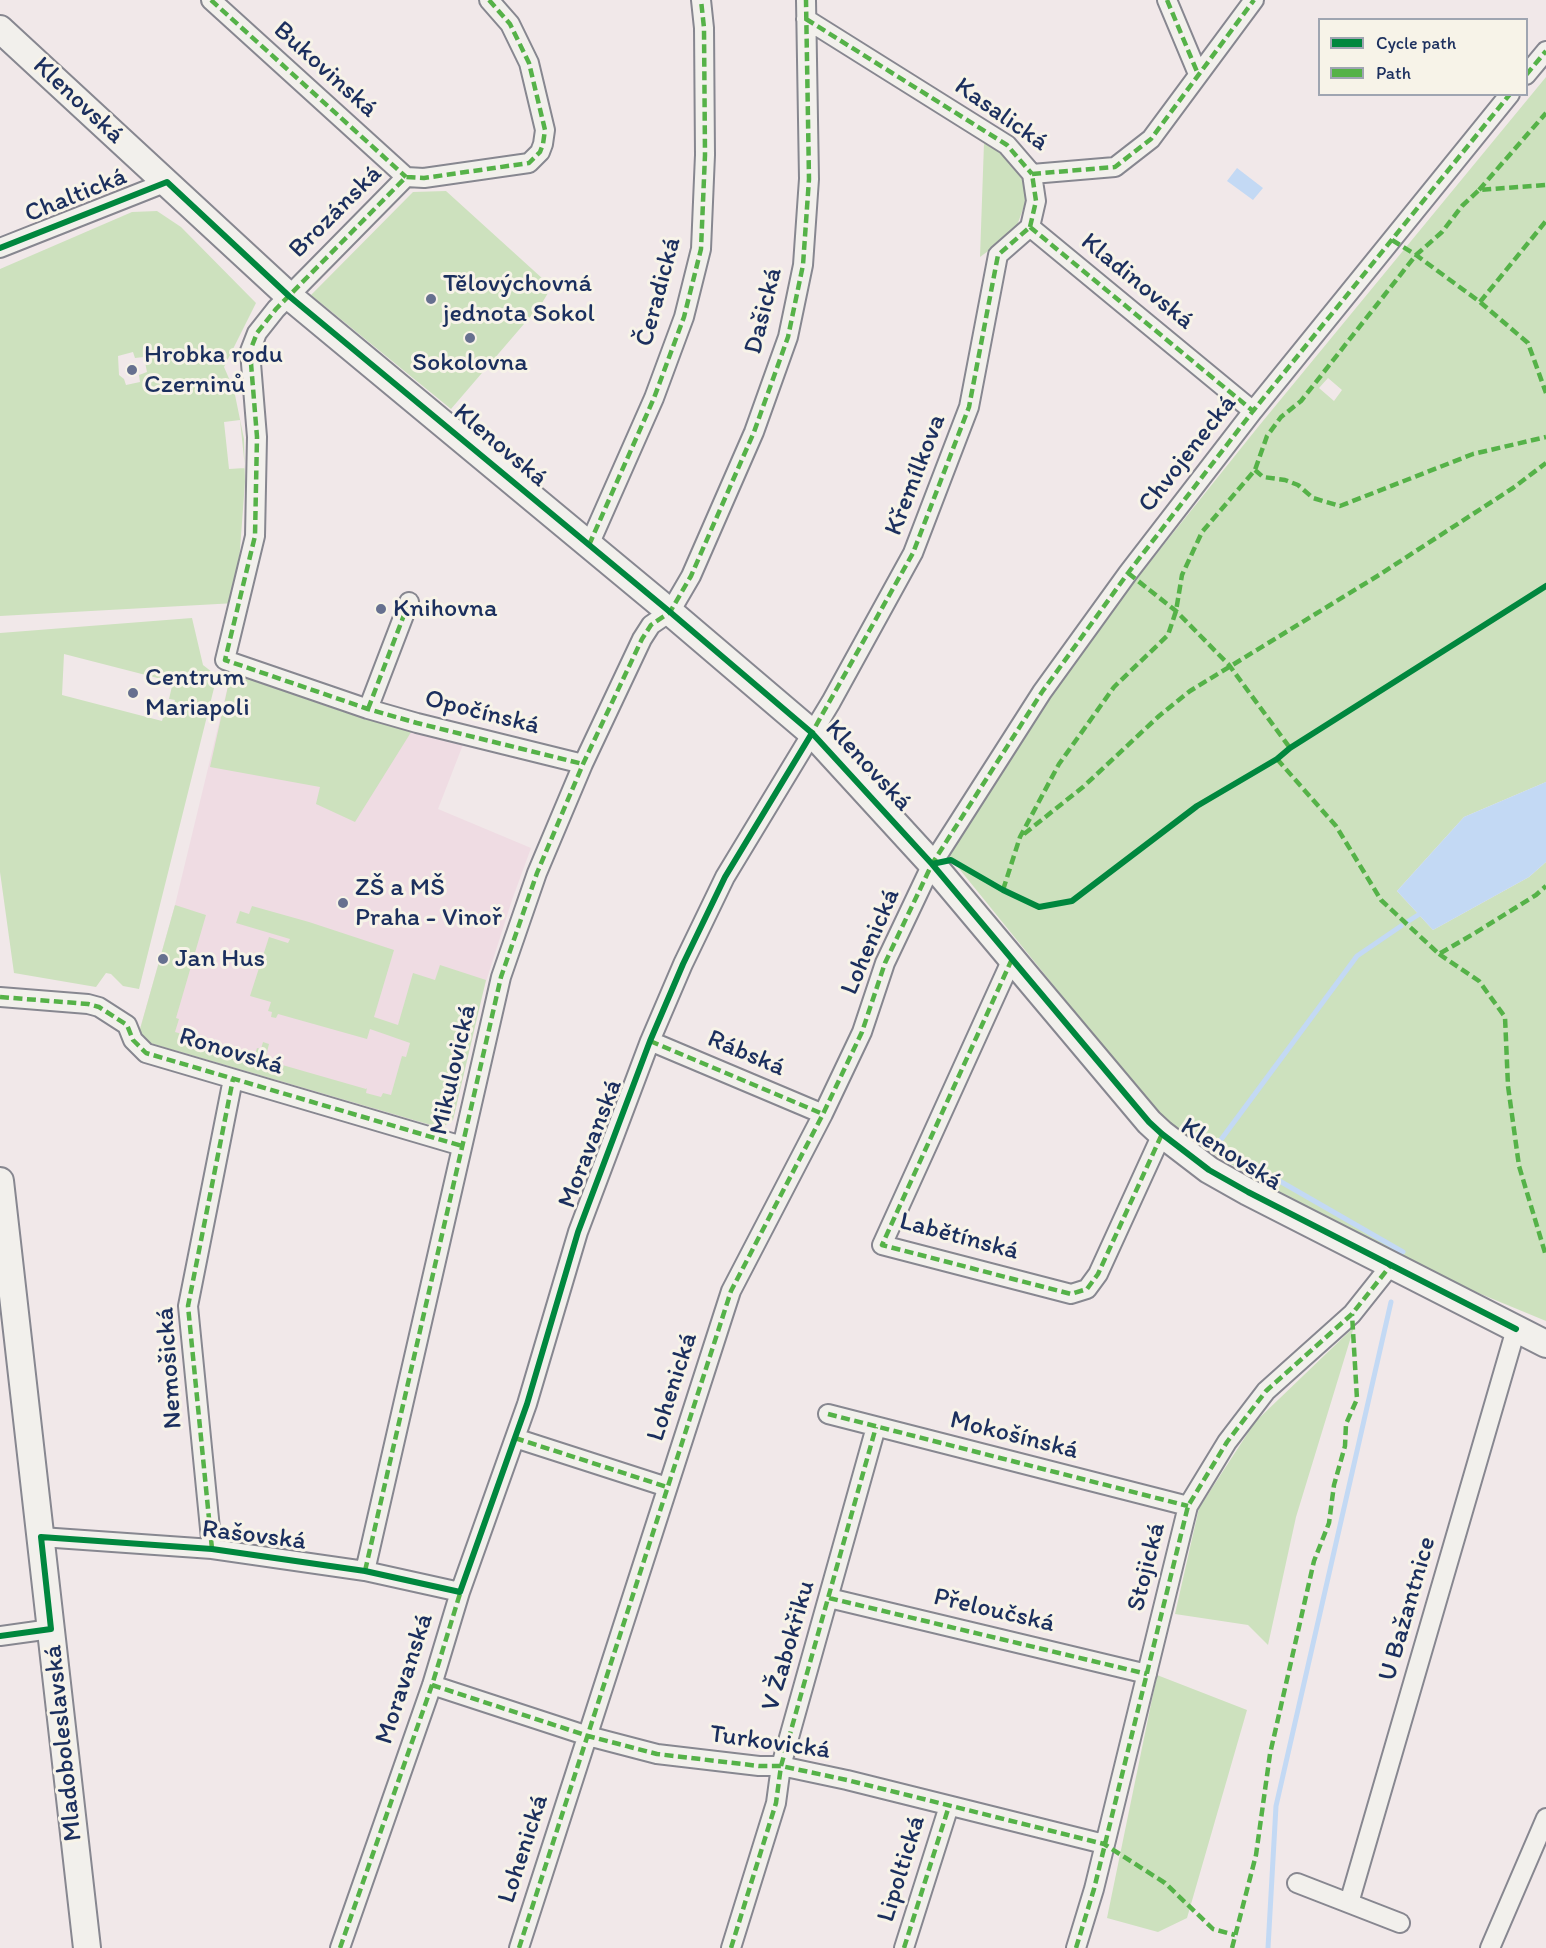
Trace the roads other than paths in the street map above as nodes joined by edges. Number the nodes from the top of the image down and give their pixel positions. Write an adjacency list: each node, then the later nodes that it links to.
1 (211, 0): 14 (street, Bukovinská)
2 (489, 0): 14 (street, Brozánská)
3 (701, 0): 20 (street, Čeradická)
4 (806, 0): 7 (street, Dašická)
5 (1167, 0): 10 (street)
6 (1254, 0): 10 (street, Kasalická)
7 (806, 19): 13 (street, Kasalická); 22 (street, Dašická)
8 (0, 29): 15 (street, Klenovská)
9 (1546, 51): 11 (street)
10 (1198, 74): 13 (street, Kasalická)
11 (1528, 74)
12 (1508, 96): 19 (street, Chvojenecká)
13 (1032, 174): 16 (street)
14 (406, 177): 18 (street, Brozánská)
15 (166, 182): 17 (street, Chaltická); 18 (street, Klenovská)
16 (1030, 227): 19 (street, Kladinovská); 25 (street, Křemílkova)
17 (0, 248)
18 (289, 296): 20 (street, Klenovská); 23 (street, Brozánská)
19 (1253, 411): 27 (street, Chvojenecká)
20 (589, 545): 22 (street, Klenovská)
21 (409, 602): 24 (street)
22 (670, 612): 25 (street, Klenovská); 26 (street, Mikulovická)
23 (225, 660): 24 (street, Opočínská)
24 (368, 709): 26 (street, Opočínská)
25 (812, 733): 27 (street, Klenovská); 30 (street, Moravanská)
26 (583, 764): 34 (street, Mikulovická)
27 (932, 864): 28 (street, Klenovská); 32 (street, Lohenická)
28 (1012, 959): 33 (street, Klenovská); 33 (street, Labětínská)
29 (0, 998): 31 (street, Ronovská)
30 (650, 1041): 32 (street, Rábská); 41 (street, Moravanská)
31 (233, 1079): 34 (street, Ronovská); 45 (street, Nemošická)
32 (822, 1114): 42 (street, Lohenická)
33 (1162, 1134): 36 (street, Klenovská)
34 (462, 1146): 46 (street, Mikulovická)
35 (0, 1181): 44 (street, Mladoboleslavská)
36 (1391, 1265): 37 (street, Klenovská); 43 (street, Stojická)
37 (1516, 1329): 38 (street, Klenovská); 59 (street, U Bažantnice)
38 (1546, 1344)
39 (828, 1414): 40 (street, Mokošínská)
40 (876, 1427): 43 (street, Mokošínská); 48 (street, V Žabokřiku)
41 (515, 1438): 42 (street); 47 (street, Moravanská)
42 (667, 1488): 53 (street, Lohenická)
43 (1188, 1506): 51 (street, Stojická)
44 (41, 1537): 45 (street, Rašovská); 49 (street, Mladoboleslavská)
45 (212, 1549): 46 (street, Rašovská)
46 (364, 1571): 47 (street, Rašovská)
47 (460, 1592): 52 (street, Moravanská)
48 (829, 1598): 51 (street, Přeloučská); 54 (street, V Žabokřiku)
49 (51, 1629): 50 (street); 61 (street, Mladoboleslavská)
50 (0, 1636)
51 (1147, 1674): 57 (street, Stojická)
52 (432, 1685): 53 (street, Turkovická); 62 (street, Moravanská)
53 (588, 1736): 54 (street, Turkovická); 63 (street, Lohenická)
54 (781, 1766): 55 (street, Turkovická); 64 (street, V Žabokřiku)
55 (949, 1806): 57 (street, Turkovická); 65 (street, Lipoltická)
56 (1546, 1818): 67 (street)
57 (1104, 1844): 66 (street, Stojická)
58 (1297, 1882): 59 (street)
59 (1350, 1903): 60 (street)
60 (1400, 1923)
61 (87, 1948)
62 (340, 1948)
63 (519, 1948)
64 (731, 1948)
65 (904, 1948)
66 (1076, 1948)
67 (1490, 1948)

